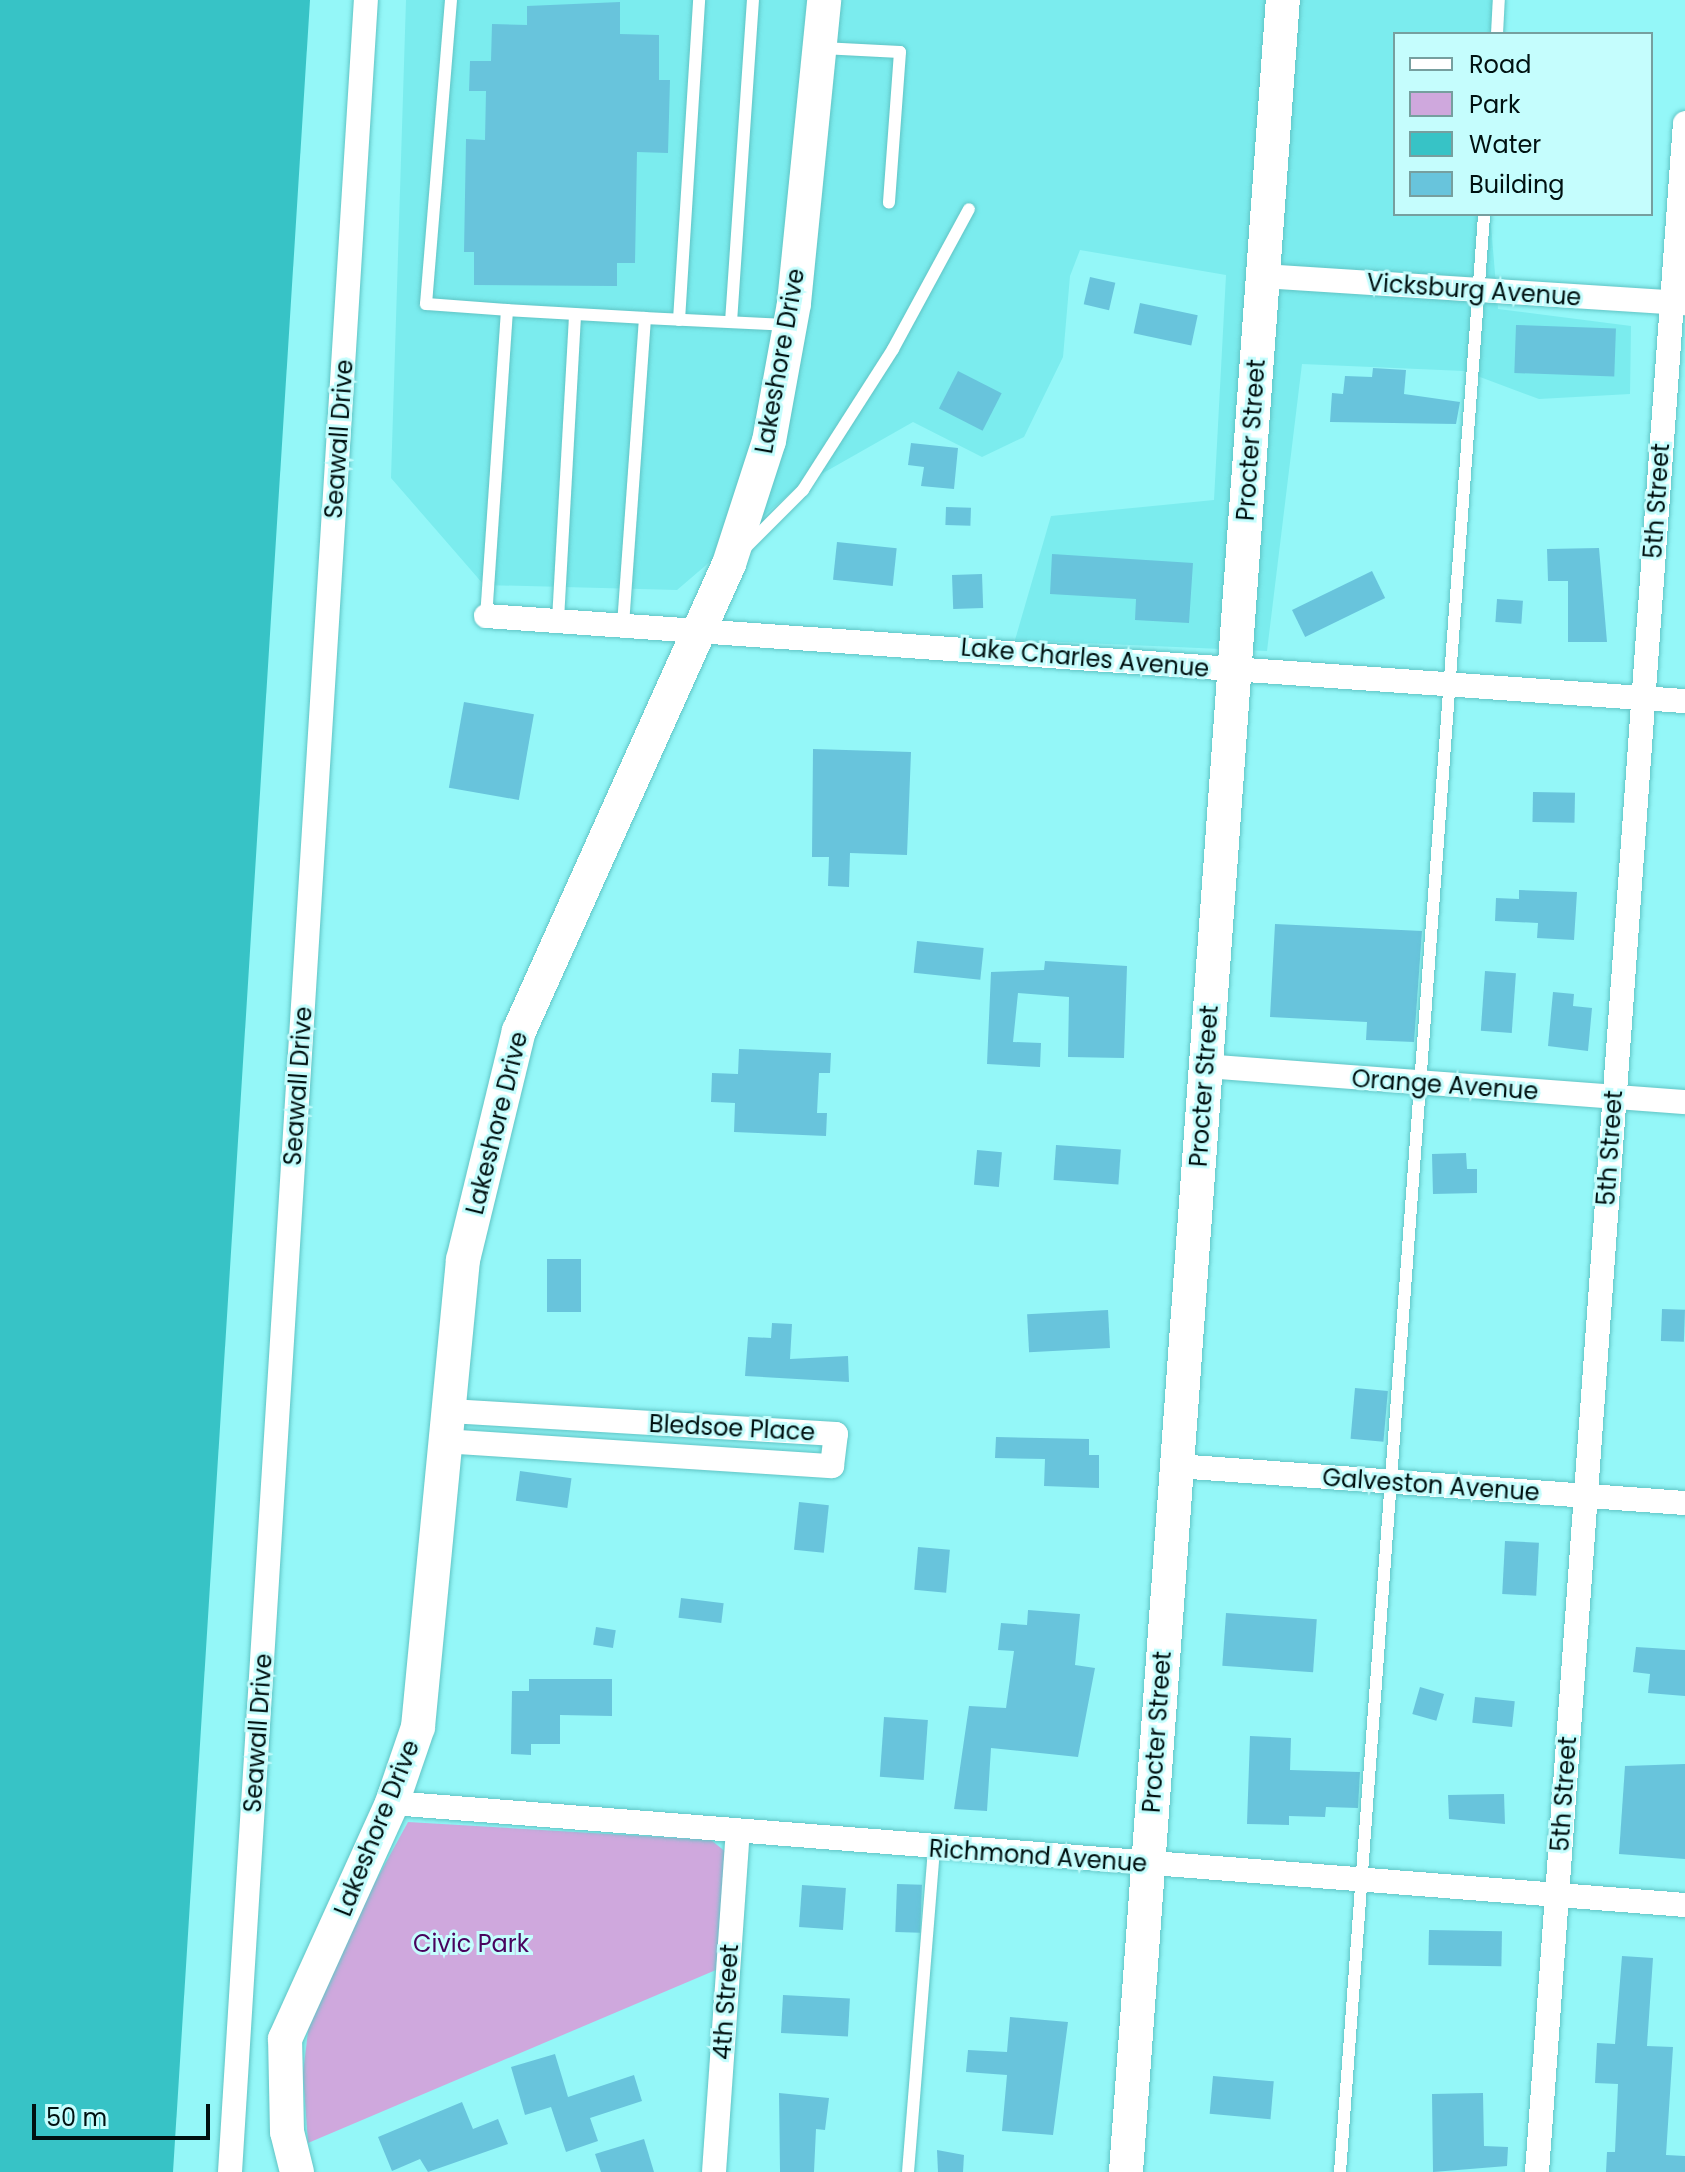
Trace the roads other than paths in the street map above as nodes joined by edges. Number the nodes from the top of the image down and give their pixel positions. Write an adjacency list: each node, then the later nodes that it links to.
1 (366, 0): 48 (street, Seawall Drive)
2 (451, 0): 17 (lane)
3 (699, 0): 20 (lane)
4 (753, 0): 21 (lane)
5 (824, 0): 9 (street, Lakeshore Drive)
6 (1283, 0): 14 (street, Procter Street)
7 (1499, 0): 8 (lane)
8 (1497, 32)
9 (821, 48): 11 (lane); 22 (street, Lakeshore Drive)
10 (1685, 123): 16 (street, 5th Street)
11 (889, 203)
12 (969, 209): 23 (lane)
13 (1484, 216): 15 (lane)
14 (1263, 276): 15 (street, Vicksburg Avenue); 28 (street, Procter Street)
15 (1479, 291): 16 (street, Vicksburg Avenue); 29 (lane)
16 (1678, 302): 30 (street, 5th Street)
17 (507, 310): 18 (lane); 24 (lane)
18 (575, 314): 19 (lane); 25 (lane)
19 (645, 318): 20 (lane); 26 (lane)
20 (679, 320): 21 (lane)
21 (731, 322): 22 (lane)
22 (791, 325): 23 (street, Lakeshore Drive)
23 (729, 564): 27 (street, Lakeshore Drive)
24 (486, 616): 25 (street, Lake Charles Avenue)
25 (558, 620): 26 (street, Lake Charles Avenue)
26 (623, 623): 27 (street, Lake Charles Avenue)
27 (698, 627): 28 (street, Lake Charles Avenue); 36 (street, Lakeshore Drive)
28 (1235, 670): 29 (street, Lake Charles Avenue); 32 (street, Procter Street)
29 (1449, 685): 30 (street, Lake Charles Avenue); 33 (lane)
30 (1643, 698): 31 (street, Lake Charles Avenue); 34 (street, 5th Street)
31 (1685, 701)
32 (1205, 1066): 33 (street, Orange Avenue); 37 (street, Procter Street)
33 (1421, 1083): 34 (street, Orange Avenue); 38 (lane)
34 (1613, 1097): 35 (street, Orange Avenue); 39 (street, 5th Street)
35 (1685, 1102)
36 (444, 1426): 36 (street, Bledsoe Place); 41 (street, Lakeshore Drive)
37 (1177, 1466): 38 (street, Galveston Avenue); 44 (street, Procter Street)
38 (1391, 1482): 39 (street, Galveston Avenue); 45 (lane)
39 (1585, 1496): 40 (street, Galveston Avenue); 46 (street, 5th Street)
40 (1685, 1503)
41 (392, 1803): 42 (street, Richmond Avenue); 49 (street, Lakeshore Drive)
42 (738, 1832): 43 (street, Richmond Avenue); 50 (street, 4th Street)
43 (934, 1849): 44 (street, Richmond Avenue); 51 (lane)
44 (1148, 1864): 45 (street, Richmond Avenue); 52 (street, Procter Street)
45 (1364, 1879): 46 (street, Richmond Avenue); 53 (lane)
46 (1557, 1892): 47 (street, Richmond Avenue); 54 (street, 5th Street)
47 (1685, 1905)
48 (230, 2172)
49 (297, 2172)
50 (714, 2172)
51 (908, 2172)
52 (1126, 2172)
53 (1340, 2172)
54 (1537, 2172)

